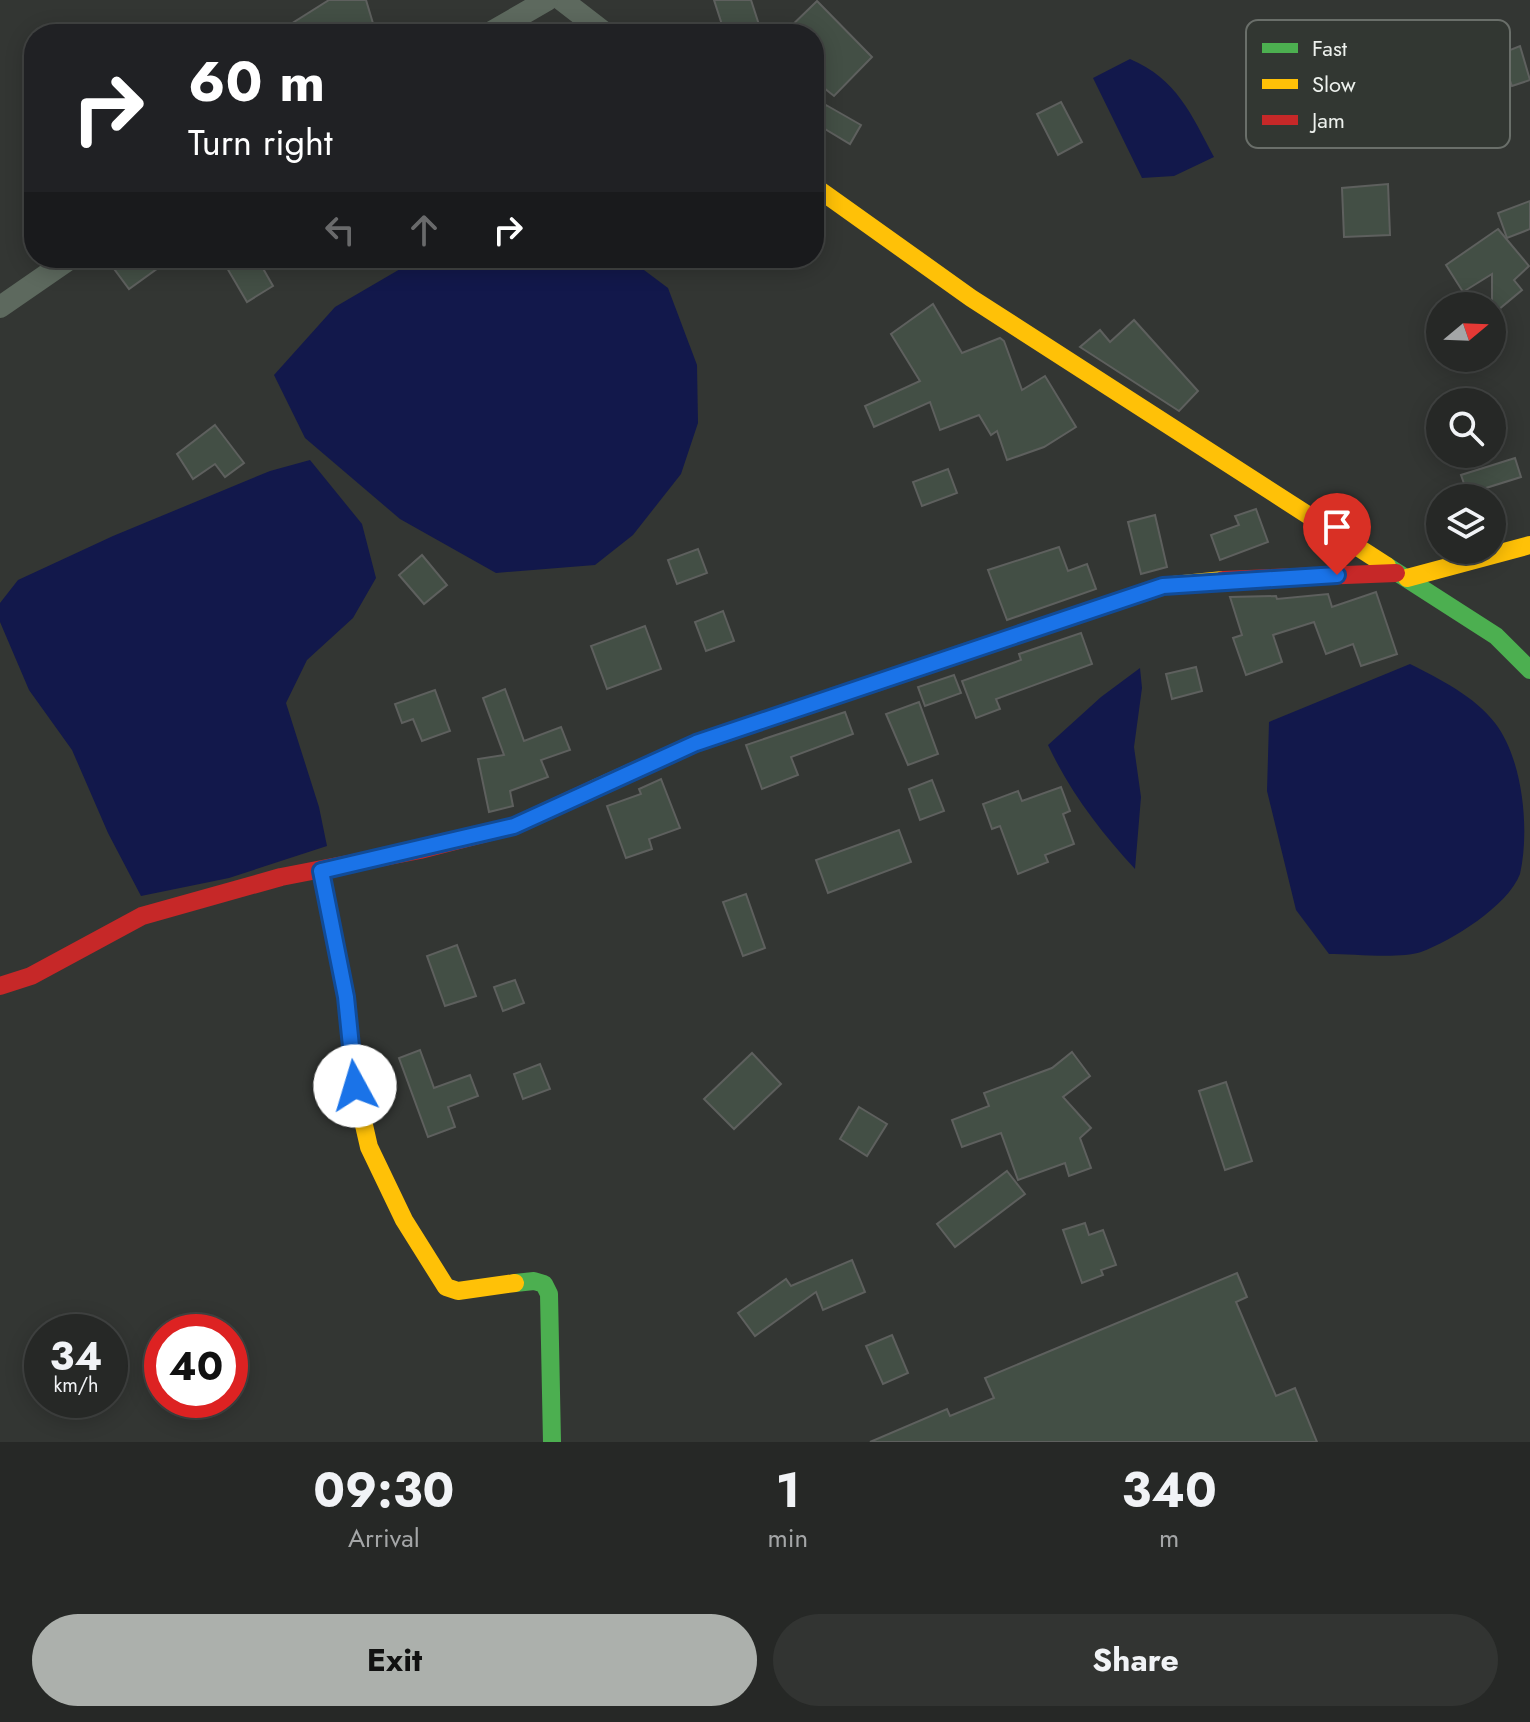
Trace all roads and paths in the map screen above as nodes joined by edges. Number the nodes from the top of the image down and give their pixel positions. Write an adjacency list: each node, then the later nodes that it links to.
1 (547, 0): 3 (street)
2 (562, 0): 4 (street)
3 (505, 24)
4 (593, 24)
5 (824, 193): 9 (street)
6 (57, 268): 7 (street)
7 (0, 307)
8 (1530, 545): 9 (street)
9 (1401, 575): 10 (street); 11 (street)
10 (1530, 670)
11 (321, 871): 12 (street); 13 (street)
12 (0, 986)
13 (552, 1442)

